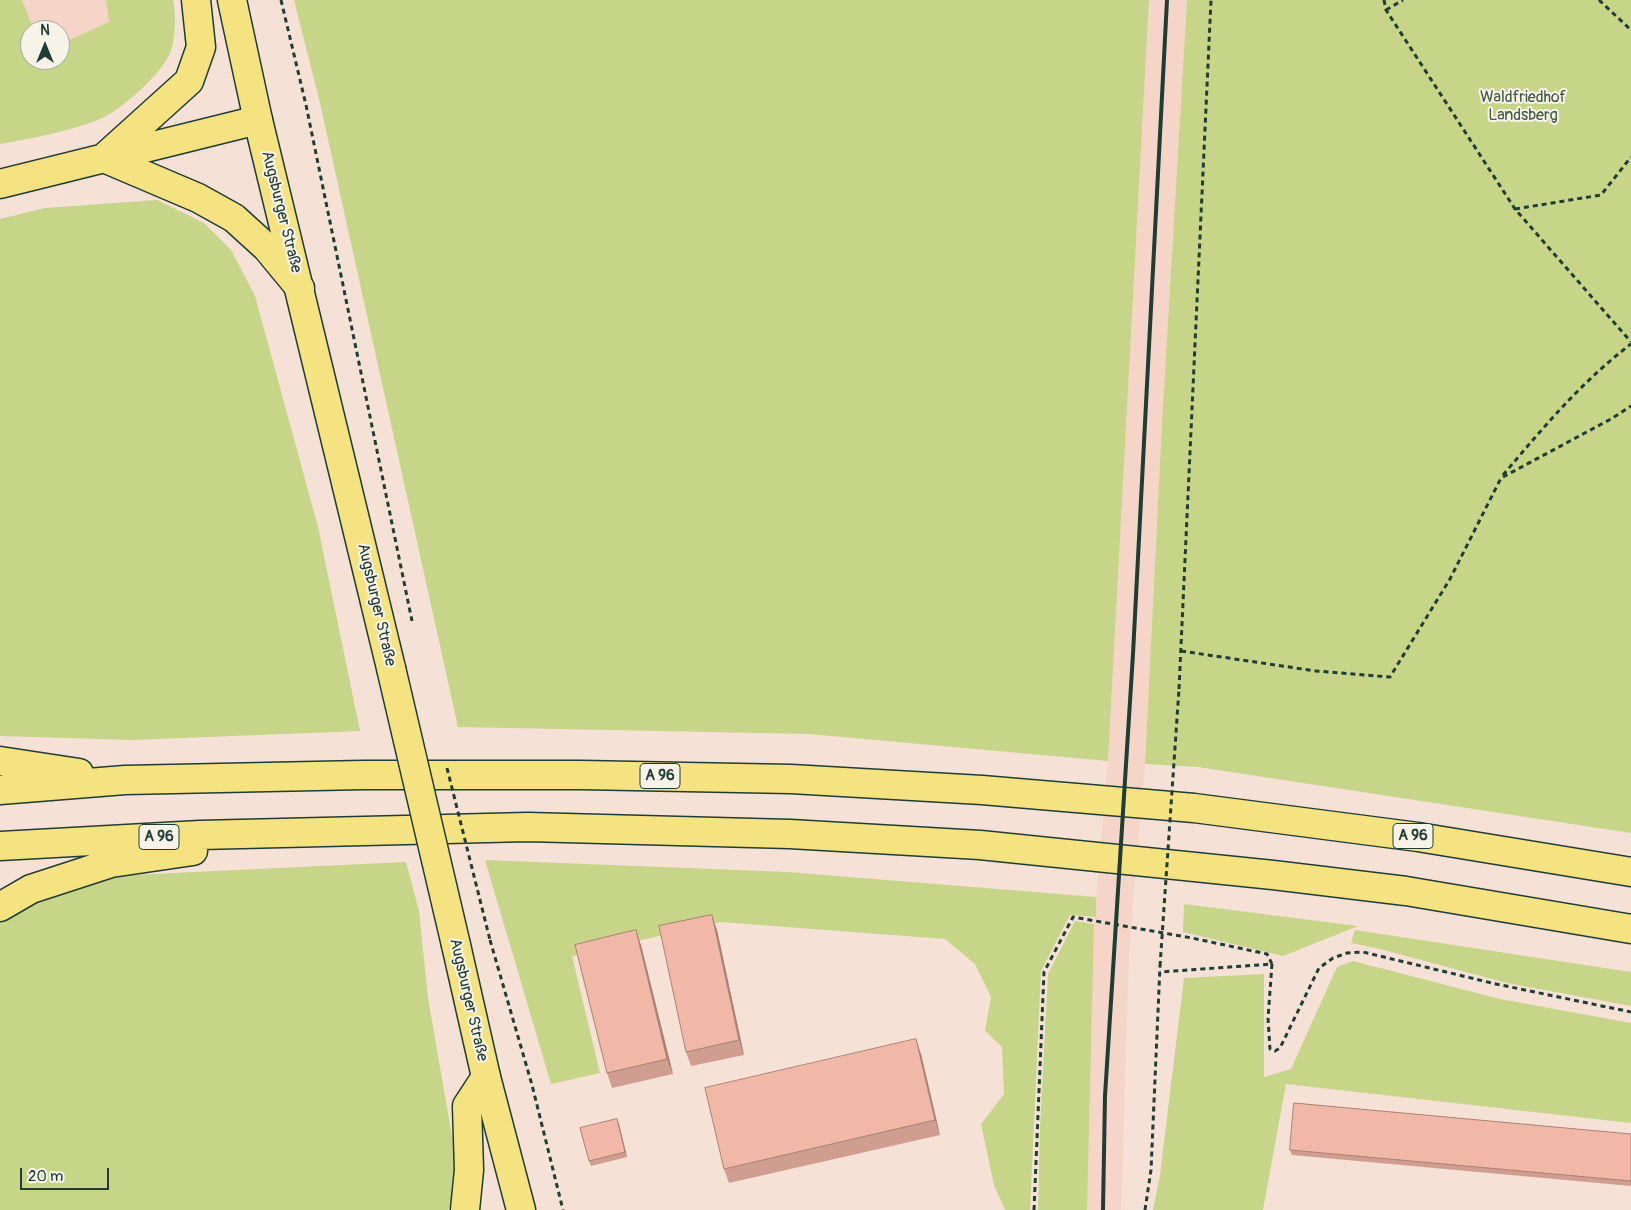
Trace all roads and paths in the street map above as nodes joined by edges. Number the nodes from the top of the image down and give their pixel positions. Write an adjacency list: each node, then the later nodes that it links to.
1 (196, 0): 11 (main road)
2 (232, 0): 10 (main road, Augsburger Straße)
3 (281, 0): 19 (path)
4 (1211, 0): 20 (path)
5 (1384, 0): 8 (path)
6 (1403, 0): 8 (path)
7 (1599, 0): 9 (path)
8 (1386, 10): 14 (path)
9 (1631, 30)
10 (258, 120): 11 (main road); 15 (main road, Augsburger Straße)
11 (104, 158): 13 (main road); 15 (main road)
12 (1631, 158): 14 (path)
13 (0, 184)
14 (1514, 209): 16 (path)
15 (300, 288): 33 (main road, Augsburger Straße, bridge)
16 (1631, 343): 18 (path)
17 (1631, 406): 18 (path)
18 (1501, 478): 20 (path)
19 (413, 627)
20 (1181, 651): 31 (path, bridge)
21 (445, 760): 36 (path, bridge)
22 (0, 761): 23 (main road)
23 (125, 780): 24 (main road, A 96); 27 (main road, A 96)
24 (0, 790)
25 (318, 831): 26 (main road, A 96); 28 (main road); 29 (main road, A 96)
26 (0, 846)
27 (1631, 872)
28 (0, 907)
29 (1631, 929)
30 (1272, 964): 31 (path); 32 (path); 37 (path)
31 (1160, 972): 38 (path)
32 (1631, 1012)
33 (486, 1076): 34 (main road); 35 (main road, Augsburger Straße)
34 (465, 1210)
35 (521, 1210)
36 (563, 1210)
37 (1034, 1210)
38 (1144, 1210)

